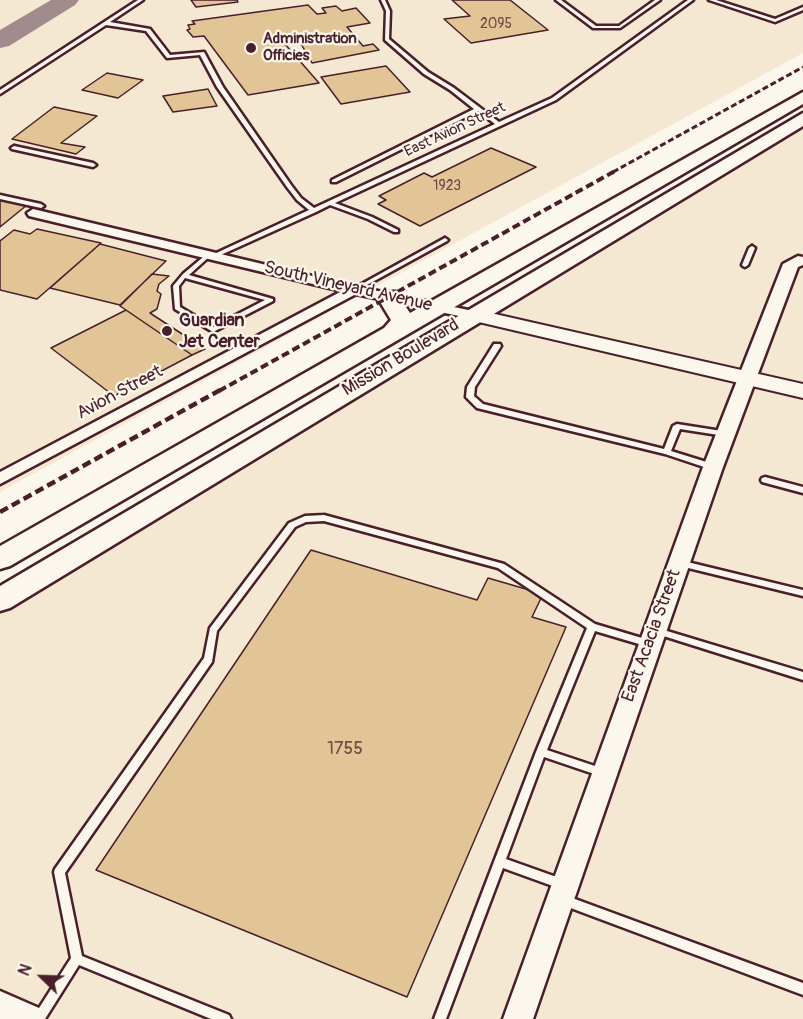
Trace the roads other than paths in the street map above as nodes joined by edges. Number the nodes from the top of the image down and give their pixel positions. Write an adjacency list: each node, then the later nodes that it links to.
1 (141, 0): 8 (lane)
2 (383, 0): 11 (lane)
3 (558, 0): 4 (lane)
4 (658, 0)
5 (691, 0): 13 (lane, East Avion Street)
6 (714, 0): 7 (lane)
7 (803, 8)
8 (105, 23): 9 (lane); 19 (lane)
9 (0, 92)
10 (803, 97): 30 (main road, Mission Boulevard)
11 (478, 109): 13 (lane); 16 (lane)
12 (803, 118): 31 (main road, Mission Boulevard)
13 (498, 124): 18 (lane, East Avion Street)
14 (14, 148): 15 (lane)
15 (93, 165)
16 (334, 181)
17 (0, 197): 20 (lane)
18 (330, 203): 19 (lane, East Avion Street); 21 (lane)
19 (314, 211): 24 (lane, East Avion Street)
20 (33, 213): 24 (street, South Vineyard Avenue)
21 (396, 231)
22 (445, 240): 28 (lane)
23 (752, 248): 26 (lane)
24 (211, 255): 27 (lane, East Avion Street); 28 (street, South Vineyard Avenue)
25 (801, 260): 34 (street, East Acacia Street)
26 (745, 265)
27 (184, 276): 27 (lane)
28 (354, 290): 29 (street, South Vineyard Avenue); 39 (street, Avion Street)
29 (388, 297): 30 (street, South Vineyard Avenue); 32 (main road)
30 (436, 308): 31 (street, South Vineyard Avenue); 32 (main road, Mission Boulevard)
31 (473, 315): 34 (main road, South Vineyard Avenue); 45 (main road, Mission Boulevard)
32 (392, 333): 42 (main road, Mission Boulevard)
33 (497, 346): 37 (lane)
34 (746, 377): 35 (main road, South Vineyard Avenue); 36 (street, East Acacia Street)
35 (803, 391)
36 (725, 434): 37 (lane); 38 (street, East Acacia Street)
37 (667, 452): 38 (lane)
38 (713, 467): 43 (street, East Acacia Street)
39 (0, 479)
40 (765, 480): 41 (lane)
41 (803, 490)
42 (0, 559)
43 (678, 563): 44 (lane); 47 (street, East Acacia Street)
44 (803, 593)
45 (0, 600)
46 (592, 627): 47 (lane); 49 (lane); 53 (lane)
47 (651, 637): 48 (lane); 50 (street, East Acacia Street)
48 (803, 676)
49 (541, 752): 50 (lane); 51 (lane)
50 (604, 773): 52 (street, East Acacia Street)
51 (500, 862): 52 (lane); 59 (lane)
52 (562, 892): 54 (lane); 60 (street, East Acacia Street)
53 (77, 959): 57 (lane); 58 (lane)
54 (803, 989)
55 (0, 1006): 56 (street)
56 (28, 1019)
57 (38, 1019)
58 (225, 1019)
59 (440, 1019)
60 (518, 1019)

